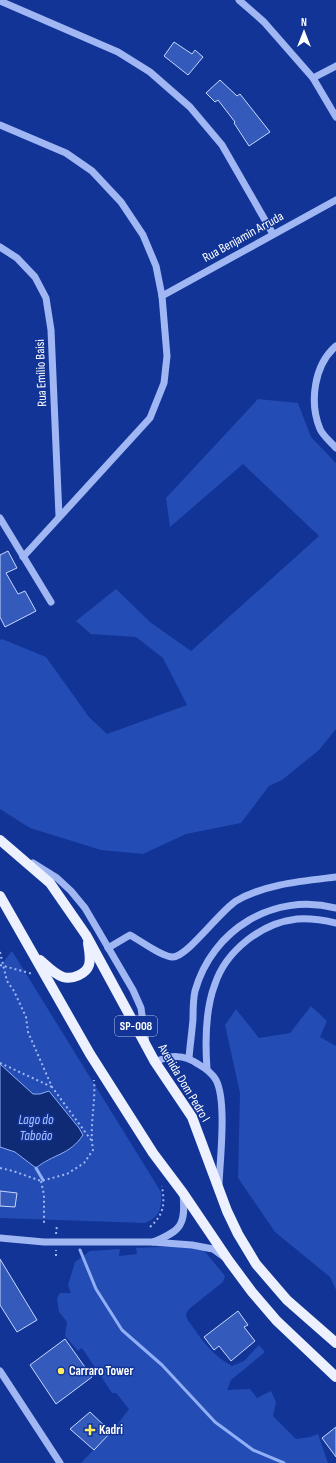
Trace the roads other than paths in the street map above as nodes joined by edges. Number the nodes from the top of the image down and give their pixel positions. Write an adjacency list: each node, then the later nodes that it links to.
1 (239, 0): 4 (street)
2 (0, 1): 8 (street)
3 (336, 66): 4 (street)
4 (313, 78): 5 (street)
5 (336, 117)
6 (0, 125): 10 (street)
7 (336, 200): 8 (street, Rua Benjamin Arruda)
8 (273, 234): 10 (street, Rua Benjamin Arruda)
9 (0, 247): 13 (street, Rua Emílio Baisi)
10 (162, 296): 13 (street)
11 (336, 346): 12 (street)
12 (336, 448)
13 (59, 516): 15 (street)
14 (0, 518): 15 (street)
15 (23, 557): 16 (street)
16 (51, 602)
17 (0, 840): 18 (main road, Avenida Dom Pedro I / SP-008)
18 (8, 847): 23 (main road, Avenida Dom Pedro I / SP-008); 24 (street)
19 (336, 877): 24 (street)
20 (0, 896): 25 (main road)
21 (336, 908): 27 (street)
22 (336, 923): 29 (street)
23 (86, 935): 25 (main road); 26 (main road, Avenida Dom Pedro I / SP-008)
24 (108, 948): 26 (street)
25 (35, 956): 31 (main road)
26 (146, 1047): 28 (main road, Avenida Dom Pedro I / SP-008)
27 (189, 1058): 28 (street); 29 (street)
28 (155, 1062): 30 (main road, Avenida Dom Pedro I / SP-008)
29 (207, 1069): 30 (street)
30 (218, 1190): 35 (main road, Avenida Dom Pedro I / SP-008)
31 (183, 1193): 33 (street); 34 (main road)
32 (0, 1238): 33 (street)
33 (152, 1242): 34 (street)
34 (229, 1261): 37 (main road)
35 (336, 1343)
36 (0, 1371): 38 (street)
37 (336, 1376)
38 (60, 1463)

